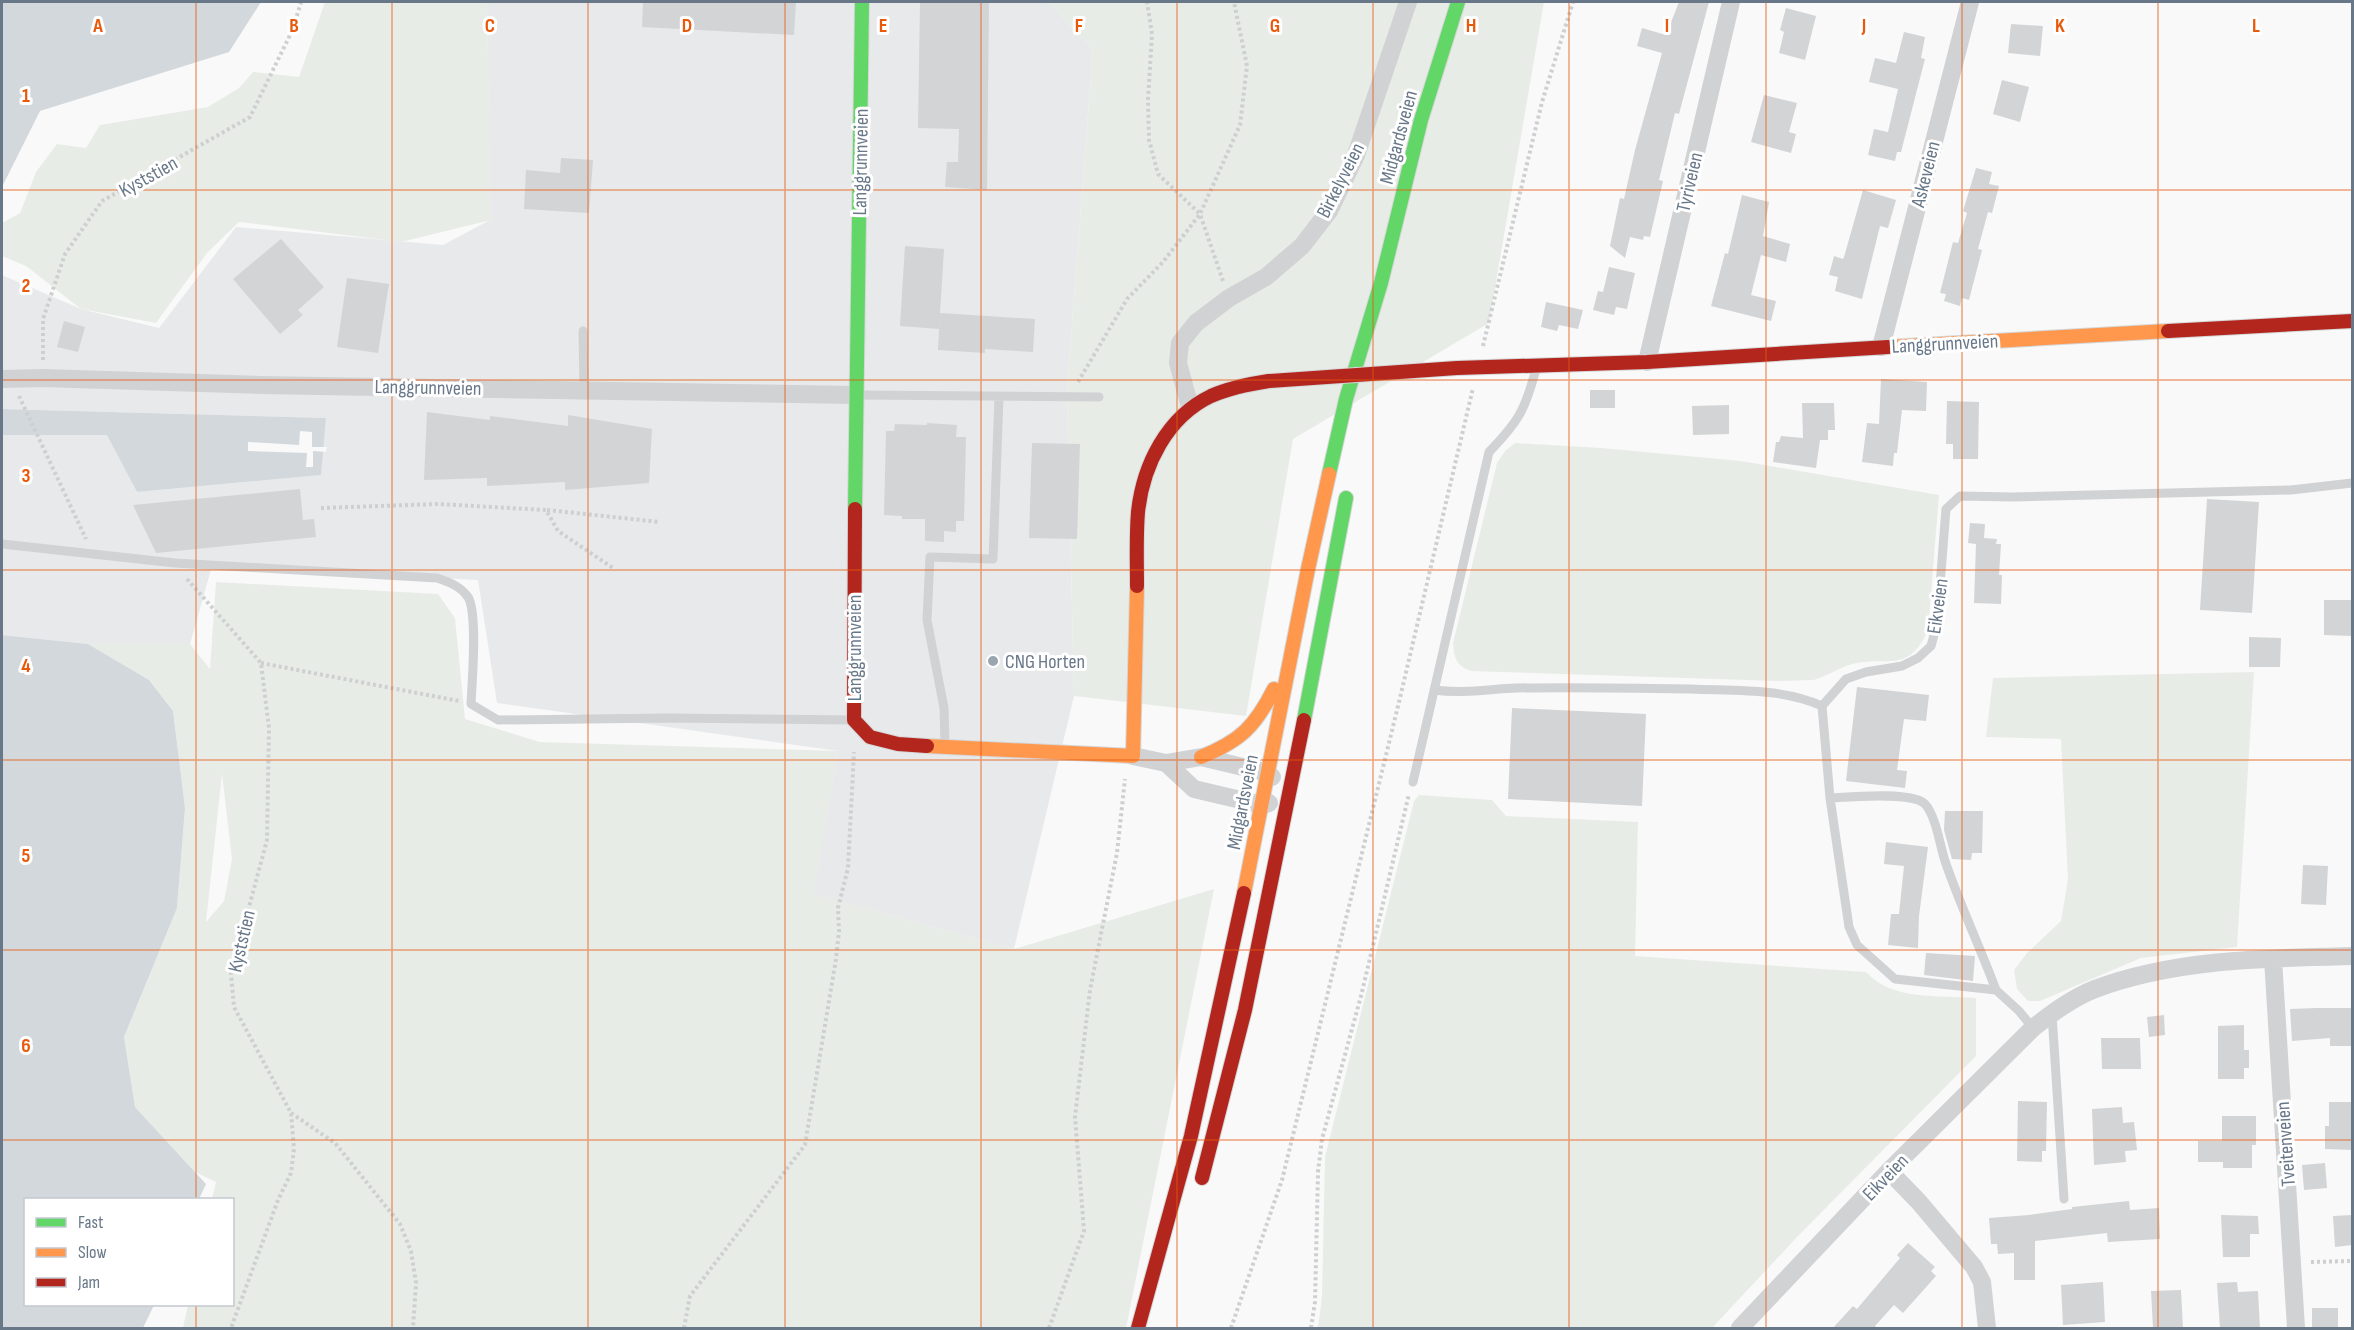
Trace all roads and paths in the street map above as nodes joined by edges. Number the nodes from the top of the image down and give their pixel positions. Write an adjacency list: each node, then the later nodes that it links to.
1 (301, 2): 19 (path, Kyststien)
2 (862, 2): 24 (main road, Langgrunnveien)
3 (1147, 2): 10 (path)
4 (1234, 2): 10 (path)
5 (1408, 2): 12 (street, Birkelyveien)
6 (1458, 2): 11 (main road, Midgardsveien)
7 (1573, 2): 18 (path)
8 (1731, 2): 16 (street, Tyriveien)
9 (1970, 2): 15 (street, Askeveien)
10 (1200, 214): 12 (path); 27 (path)
11 (1381, 283): 21 (main road, Midgardsveien); 38 (main road, Midgardsveien)
12 (1229, 298): 28 (street, Birkelyveien)
13 (2352, 321): 15 (main road, Langgrunnveien)
14 (583, 331): 22 (lane)
15 (1881, 347): 16 (main road, Langgrunnveien)
16 (1647, 362): 17 (main road, Langgrunnveien)
17 (1537, 366): 18 (main road, Langgrunnveien); 40 (lane)
18 (1478, 367): 28 (main road, Langgrunnveien, bridge); 69 (path)
19 (42, 378): 20 (street, Langgrunnveien); 22 (street, Langgrunnveien)
20 (2, 379)
21 (1367, 387)
22 (584, 389): 24 (street, Langgrunnveien)
23 (19, 395): 35 (path)
24 (855, 395): 25 (lane, Langgrunnveien); 43 (main road, Langgrunnveien)
25 (999, 397): 27 (lane, Langgrunnveien); 44 (lane)
26 (1100, 397): 27 (lane, Langgrunnveien)
27 (1068, 399)
28 (1190, 407): 45 (main road)
29 (2352, 483): 42 (lane, Eikveien)
30 (1348, 488): 50 (main road)
31 (321, 508): 32 (path)
32 (546, 510): 33 (path); 37 (path)
33 (660, 522)
34 (2, 544): 35 (lane)
35 (93, 553): 36 (lane)
36 (175, 563): 39 (path); 41 (lane)
37 (613, 567)
38 (1290, 655): 46 (main road); 48 (main road, Midgardsveien)
39 (261, 663): 41 (path); 58 (path, Kyststien)
40 (1434, 690): 42 (lane); 49 (lane)
41 (471, 704): 43 (lane)
42 (1822, 706): 51 (lane)
43 (854, 720): 44 (main road, Langgrunnveien); 66 (path)
44 (945, 746): 45 (main road, Langgrunnveien)
45 (1133, 756): 47 (street, Langgrunnveien); 67 (path)
46 (1201, 757): 47 (street, Langgrunnveien); 48 (street, Langgrunnveien)
47 (1166, 763): 52 (street)
48 (1268, 773): 50 (street); 52 (main road, Midgardsveien)
49 (1413, 782): 70 (path)
50 (1290, 795): 52 (street); 60 (main road)
51 (1830, 798): 55 (lane); 55 (lane)
52 (1262, 805): 68 (main road, Midgardsveien)
53 (2352, 956): 54 (street, Eikveien)
54 (2273, 959): 56 (street, Eikveien); 63 (street, Tveitenveien)
55 (1996, 990): 57 (lane)
56 (2052, 1014): 57 (street, Eikveien); 61 (lane)
57 (2033, 1029): 59 (street, Eikveien)
58 (291, 1113): 64 (path, Kyststien); 65 (path)
59 (1889, 1171): 71 (street, Eikveien); 72 (street)
60 (1199, 1190)
61 (2064, 1199)
62 (2352, 1261): 63 (path)
63 (2292, 1262): 73 (street, Tveitenveien)
64 (231, 1329)
65 (413, 1329)
66 (684, 1329)
67 (1049, 1329)
68 (1138, 1329)
69 (1231, 1329)
70 (1311, 1329)
71 (1740, 1329)
72 (1988, 1329)
73 (2296, 1329)

